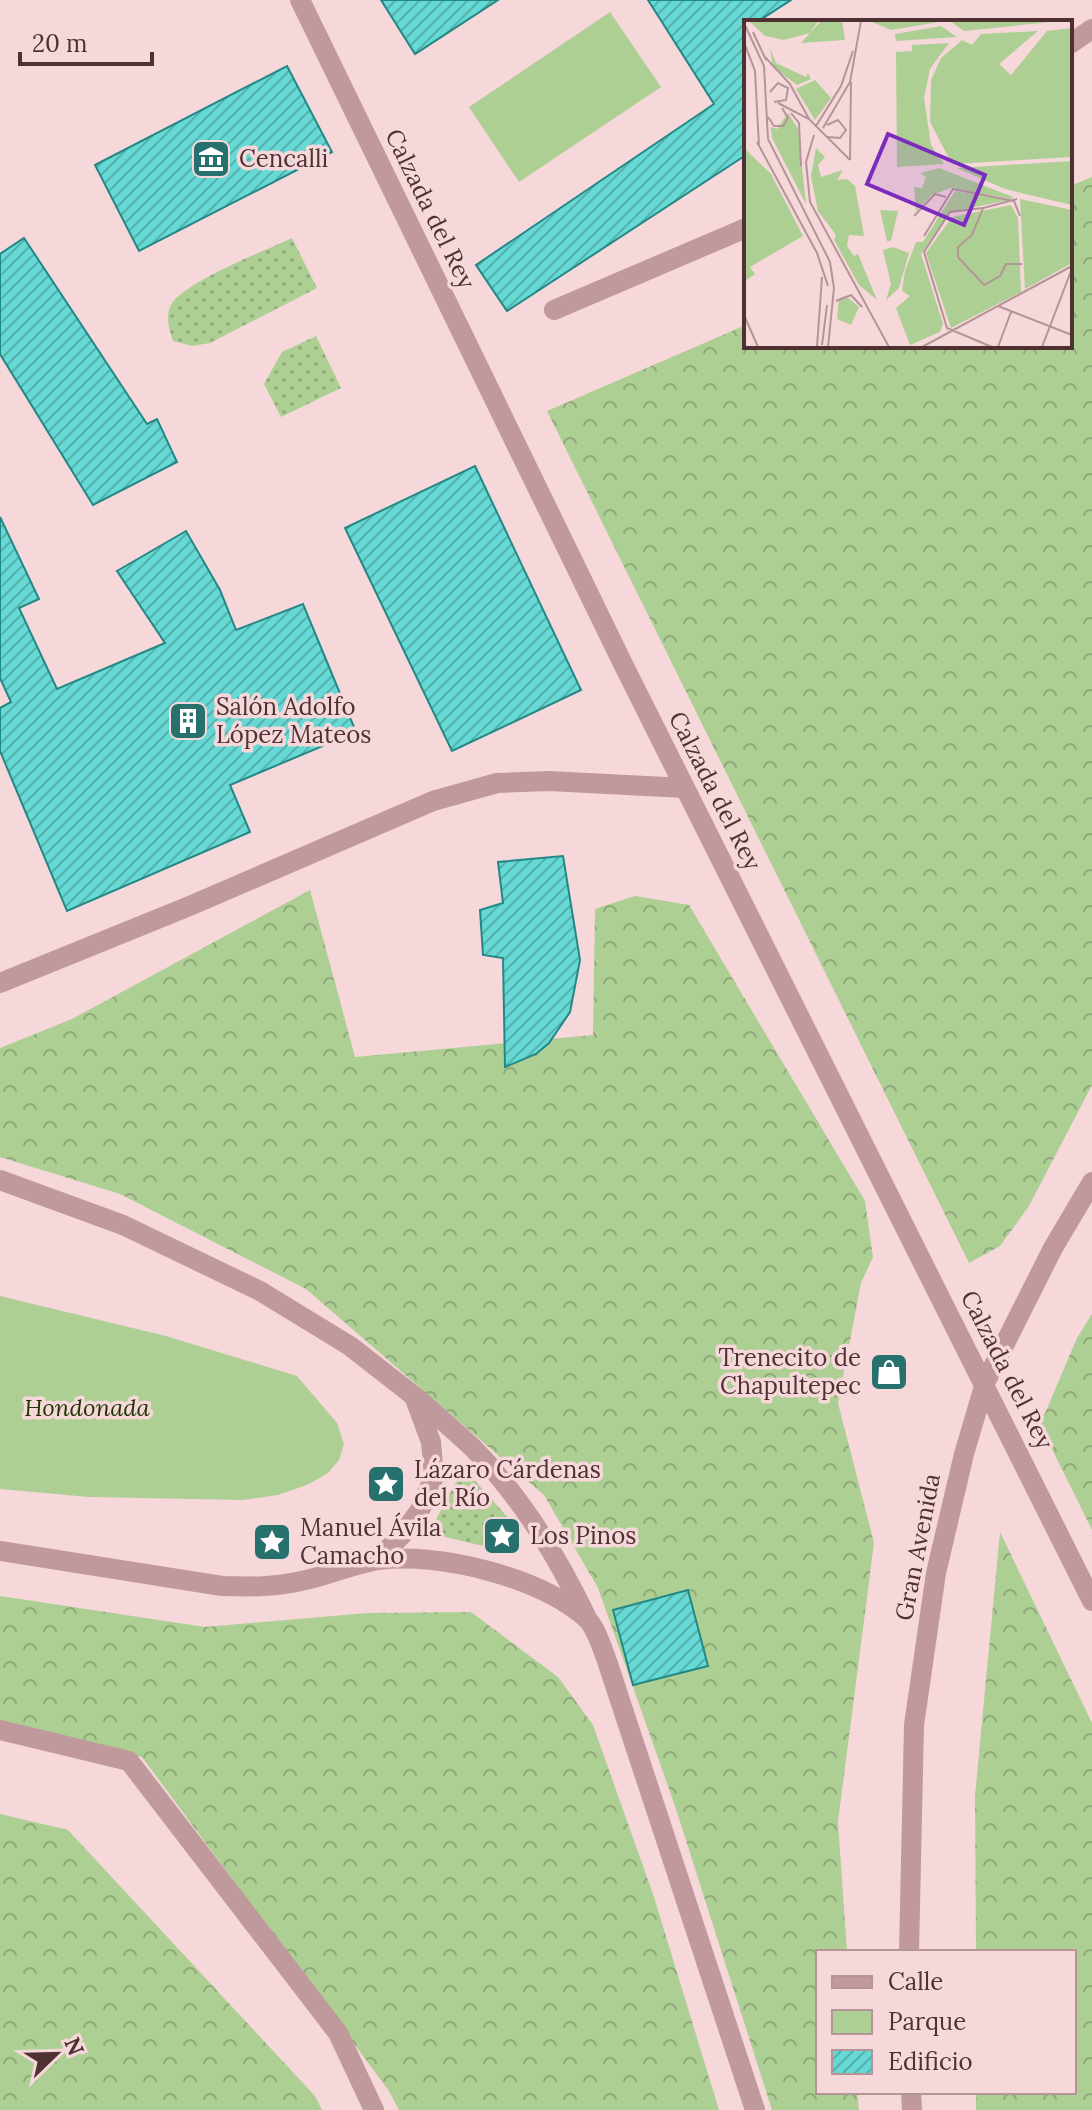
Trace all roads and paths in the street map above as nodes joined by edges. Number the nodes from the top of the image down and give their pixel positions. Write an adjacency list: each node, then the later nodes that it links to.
1 (300, 0): 6 (street, Calzada del Rey)
2 (1092, 29): 3 (street)
3 (1072, 43)
4 (744, 229): 5 (street)
5 (554, 310)
6 (685, 788): 7 (street); 10 (street, Calzada del Rey)
7 (0, 983)
8 (0, 1180): 11 (street)
9 (1092, 1182): 10 (street, Gran Avenida)
10 (985, 1383): 14 (street, Calzada del Rey); 17 (street, Gran Avenida)
11 (414, 1396): 13 (street); 15 (street)
12 (0, 1551): 13 (street)
13 (377, 1560): 15 (street)
14 (1092, 1601)
15 (588, 1619): 19 (street)
16 (0, 1730): 18 (street)
17 (909, 1950)
18 (374, 2110)
19 (755, 2110)

